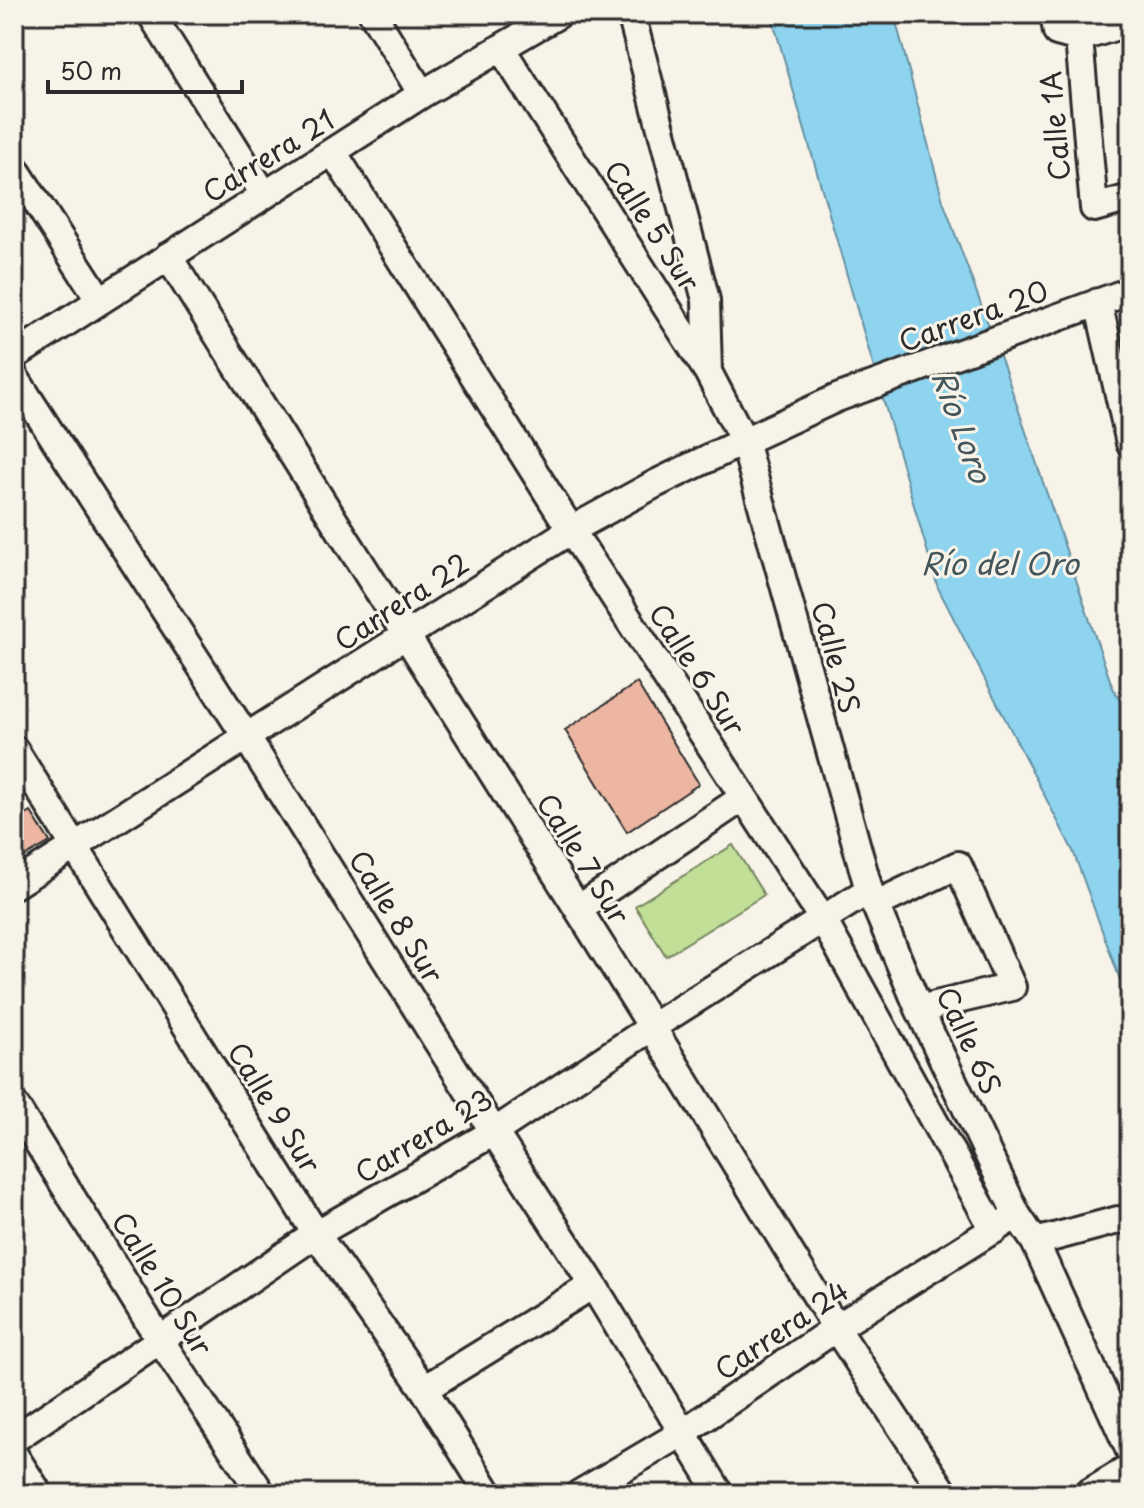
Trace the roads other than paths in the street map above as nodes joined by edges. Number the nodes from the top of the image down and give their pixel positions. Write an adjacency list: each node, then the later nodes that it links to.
1 (151, 14): 11 (street)
2 (373, 14): 8 (street)
3 (559, 14): 7 (street, Carrera 21)
4 (631, 14): 18 (street)
5 (1130, 22): 6 (street)
6 (1063, 28): 12 (street, Calle 1A)
7 (501, 48): 8 (street, Carrera 21); 18 (street, Calle 5 Sur)
8 (422, 94): 9 (street, Carrera 21)
9 (333, 152): 11 (street, Carrera 21); 23 (street, Calle 6 Sur)
10 (14, 167): 15 (street)
11 (264, 194): 13 (street, Carrera 21)
12 (1130, 198)
13 (168, 256): 15 (street, Carrera 21); 24 (street, Calle 7 Sur)
14 (1130, 291): 16 (street, Carrera 20)
15 (100, 300): 17 (street, Carrera 21)
16 (1098, 302): 20 (street, Carrera 20); 22 (street)
17 (14, 356)
18 (708, 372): 21 (street, Calle 5 Sur)
19 (14, 376): 25 (street, Calle 8 Sur)
20 (837, 398): 21 (street, Carrera 22)
21 (744, 441): 23 (street, Carrera 22); 30 (street, Calle 2S)
22 (1130, 443)
23 (571, 530): 24 (street, Carrera 22); 27 (street, Calle 6 Sur)
24 (406, 635): 25 (street, Carrera 22); 31 (street, Calle 7 Sur)
25 (247, 738): 28 (street, Carrera 22); 36 (street, Calle 8 Sur)
26 (14, 749): 28 (street, Calle 9 Sur)
27 (744, 797): 31 (street); 32 (street, Calle 6 Sur)
28 (75, 846): 29 (street, Carrera 22); 40 (street, Calle 9 Sur)
29 (14, 885)
30 (872, 897): 32 (street, Carrera 23); 33 (street, Calle 6S); 33 (street, Carrera 23)
31 (578, 909): 34 (street, Calle 7 Sur)
32 (822, 918): 34 (street, Carrera 23); 39 (street, Calle 6 Sur)
33 (919, 1009): 37 (street, Calle 6S)
34 (652, 1027): 36 (street, Carrera 23); 43 (street, Calle 7 Sur)
35 (14, 1104): 44 (street, Calle 10 Sur)
36 (494, 1132): 40 (street, Carrera 23); 42 (street, Calle 8 Sur)
37 (1017, 1215): 39 (street, Carrera 24); 41 (street)
38 (1118, 1220): 41 (street)
39 (994, 1230): 43 (street, Carrera 24)
40 (316, 1234): 44 (street, Carrera 23); 45 (street, Calle 9 Sur)
41 (1035, 1242): 48 (street)
42 (593, 1285): 45 (street); 46 (street, Calle 8 Sur)
43 (836, 1328): 46 (street, Carrera 24); 56 (street, Calle 7 Sur)
44 (160, 1340): 47 (street, Carrera 23); 52 (street, Calle 10 Sur)
45 (424, 1389): 53 (street, Calle 9 Sur)
46 (684, 1432): 54 (street, Carrera 24); 55 (street, Calle 8 Sur)
47 (14, 1439)
48 (1130, 1451)
49 (14, 1455): 51 (street)
50 (1130, 1468): 57 (street)
51 (39, 1494)
52 (262, 1494)
53 (489, 1494)
54 (579, 1494)
55 (720, 1494)
56 (945, 1494)
57 (1087, 1494)

